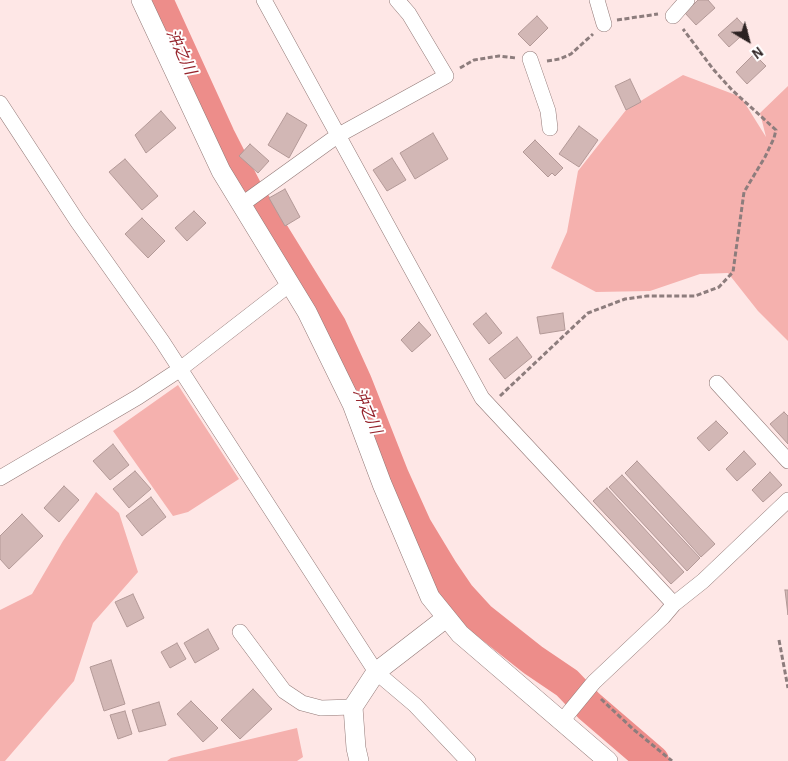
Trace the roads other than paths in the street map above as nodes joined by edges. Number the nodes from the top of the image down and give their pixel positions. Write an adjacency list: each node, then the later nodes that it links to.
1 (141, 0): 12 (street)
2 (264, 0): 11 (street)
3 (397, 0): 11 (street)
4 (597, 0): 7 (street)
5 (687, 0): 6 (street)
6 (673, 16)
7 (604, 24)
8 (530, 59): 10 (street)
9 (0, 103): 14 (street)
10 (550, 128)
11 (337, 136): 12 (street); 19 (street)
12 (241, 205): 13 (street)
13 (290, 284): 14 (street); 20 (street)
14 (179, 370): 17 (street); 22 (street)
15 (717, 383): 16 (street)
16 (788, 461)
17 (0, 478)
18 (788, 500): 19 (street)
19 (674, 604): 24 (street)
20 (446, 618): 22 (street); 24 (street)
21 (240, 632): 23 (street)
22 (376, 672): 23 (street); 26 (street)
23 (353, 707): 25 (street)
24 (562, 720): 27 (street)
25 (359, 761)
26 (468, 761)
27 (608, 761)

